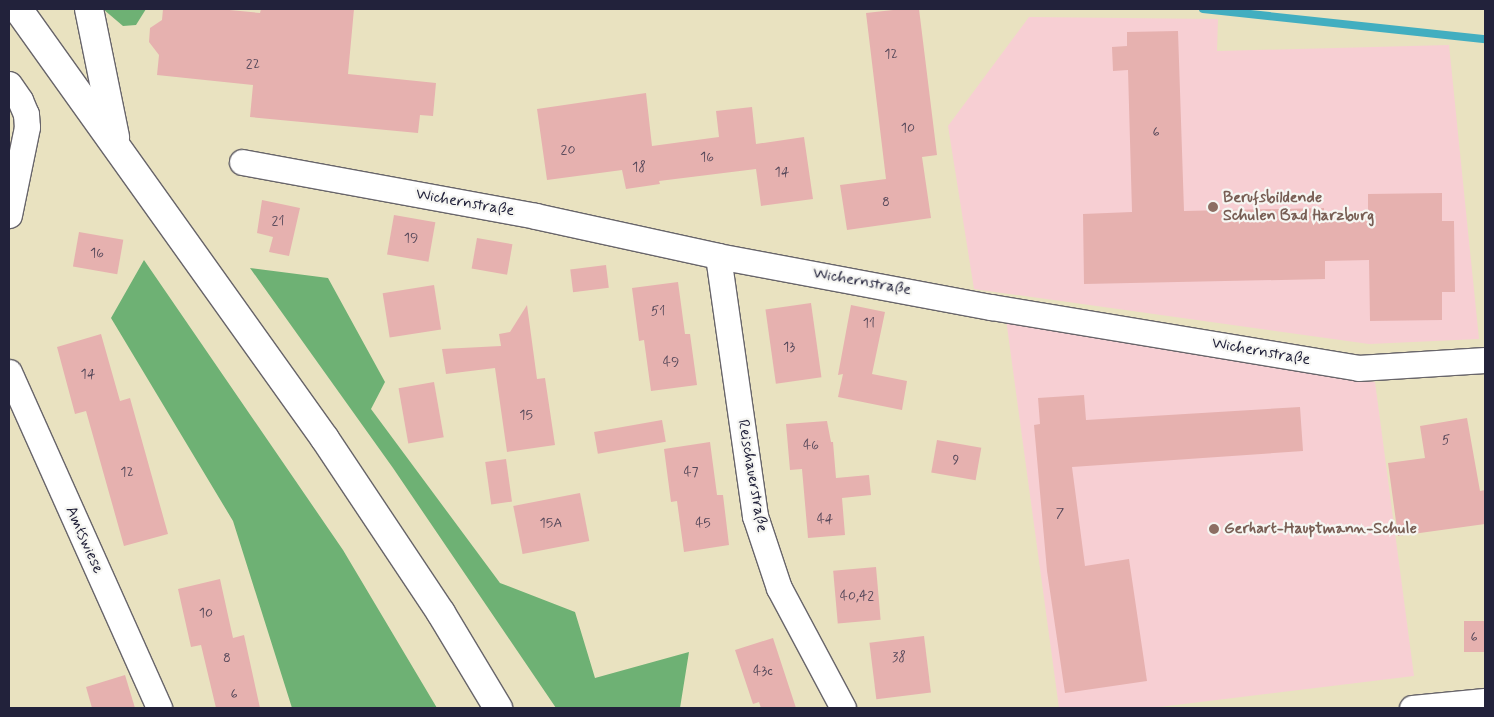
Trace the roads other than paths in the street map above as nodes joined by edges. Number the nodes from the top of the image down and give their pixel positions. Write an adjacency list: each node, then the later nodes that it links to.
1 (18, 9): 4 (highway)
2 (89, 9): 4 (highway)
3 (9, 84): 6 (street)
4 (116, 146): 12 (highway)
5 (242, 162): 7 (street, Wichernstraße)
6 (9, 215)
7 (718, 256): 8 (street, Wichernstraße); 13 (street, Reischauerstraße)
8 (1485, 360)
9 (9, 372): 11 (street, Amtswiese)
10 (1485, 700): 14 (street)
11 (159, 708)
12 (498, 708)
13 (843, 708)
14 (1412, 708)

